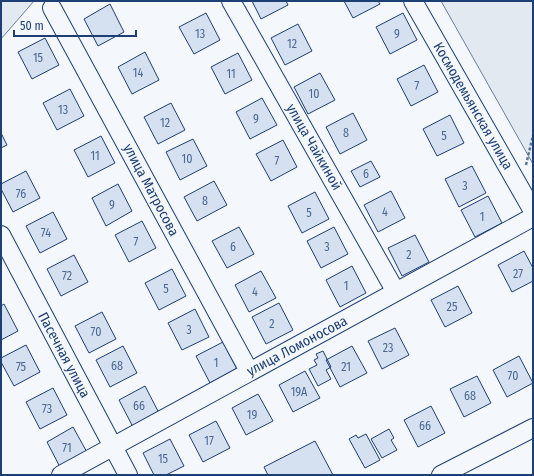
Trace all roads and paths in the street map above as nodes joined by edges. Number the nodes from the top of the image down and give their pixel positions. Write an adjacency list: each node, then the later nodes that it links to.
1 (231, 1): 9 (street, улица Чайкиной)
2 (413, 1): 5 (street, Космодемьянская улица)
3 (52, 8): 10 (street, улица Матросова)
4 (533, 135): 5 (path)
5 (520, 189): 6 (street, Космодемьянская улица)
6 (533, 211)
7 (533, 217): 9 (street, улица Ломоносова)
8 (1, 235): 12 (street, Пасечная улица)
9 (396, 292): 10 (street, улица Ломоносова)
10 (249, 371): 12 (street, улица Ломоносова)
11 (533, 428): 15 (street)
12 (112, 446): 13 (street, улица Ломоносова); 14 (street, Пасечная улица)
13 (61, 475)
14 (128, 475)
15 (440, 475)

